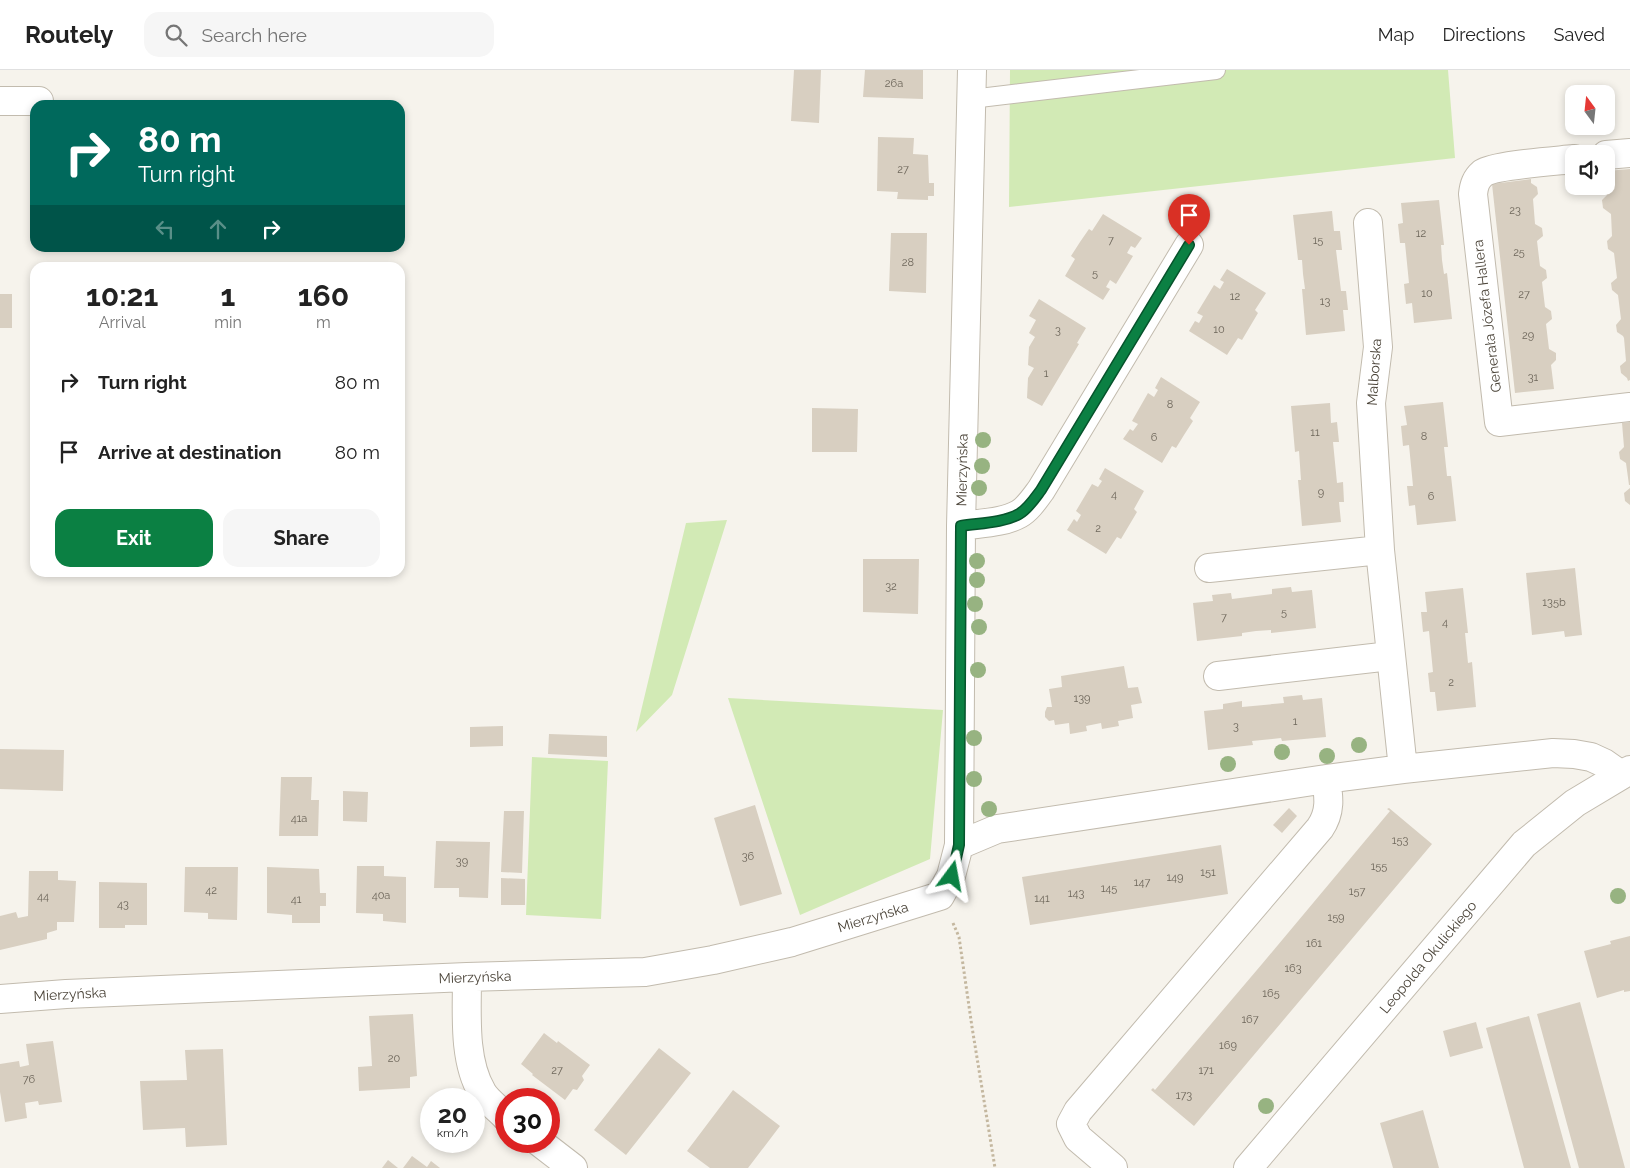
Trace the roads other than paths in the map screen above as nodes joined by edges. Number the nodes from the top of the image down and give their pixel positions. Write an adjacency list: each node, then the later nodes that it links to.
1 (972, 70): 3 (street, Mierzyńska)
2 (1216, 70): 3 (lane)
3 (971, 99): 12 (street, Mierzyńska)
4 (0, 100): 5 (street)
5 (30, 101)
6 (1630, 152): 7 (street)
7 (1615, 154)
8 (1565, 160): 11 (street, Generała Józefa Hallera)
9 (1368, 223): 13 (street, Malborska)
10 (1189, 245): 12 (street)
11 (1630, 406)
12 (961, 526): 20 (street, Mierzyńska)
13 (1380, 550): 14 (street); 15 (street, Malborska)
14 (1209, 568)
15 (1390, 656): 16 (street); 17 (street, Malborska)
16 (1218, 676)
17 (1403, 769): 18 (street); 19 (street)
18 (1624, 773): 27 (street, Leopolda Okulickiego)
19 (1326, 779): 20 (street); 26 (street)
20 (959, 845): 21 (street, Mierzyńska)
21 (467, 977): 22 (street, Mierzyńska); 23 (street)
22 (0, 999)
23 (495, 1106)
24 (554, 1153): 25 (street)
25 (573, 1168)
26 (1112, 1168)
27 (1248, 1168)

